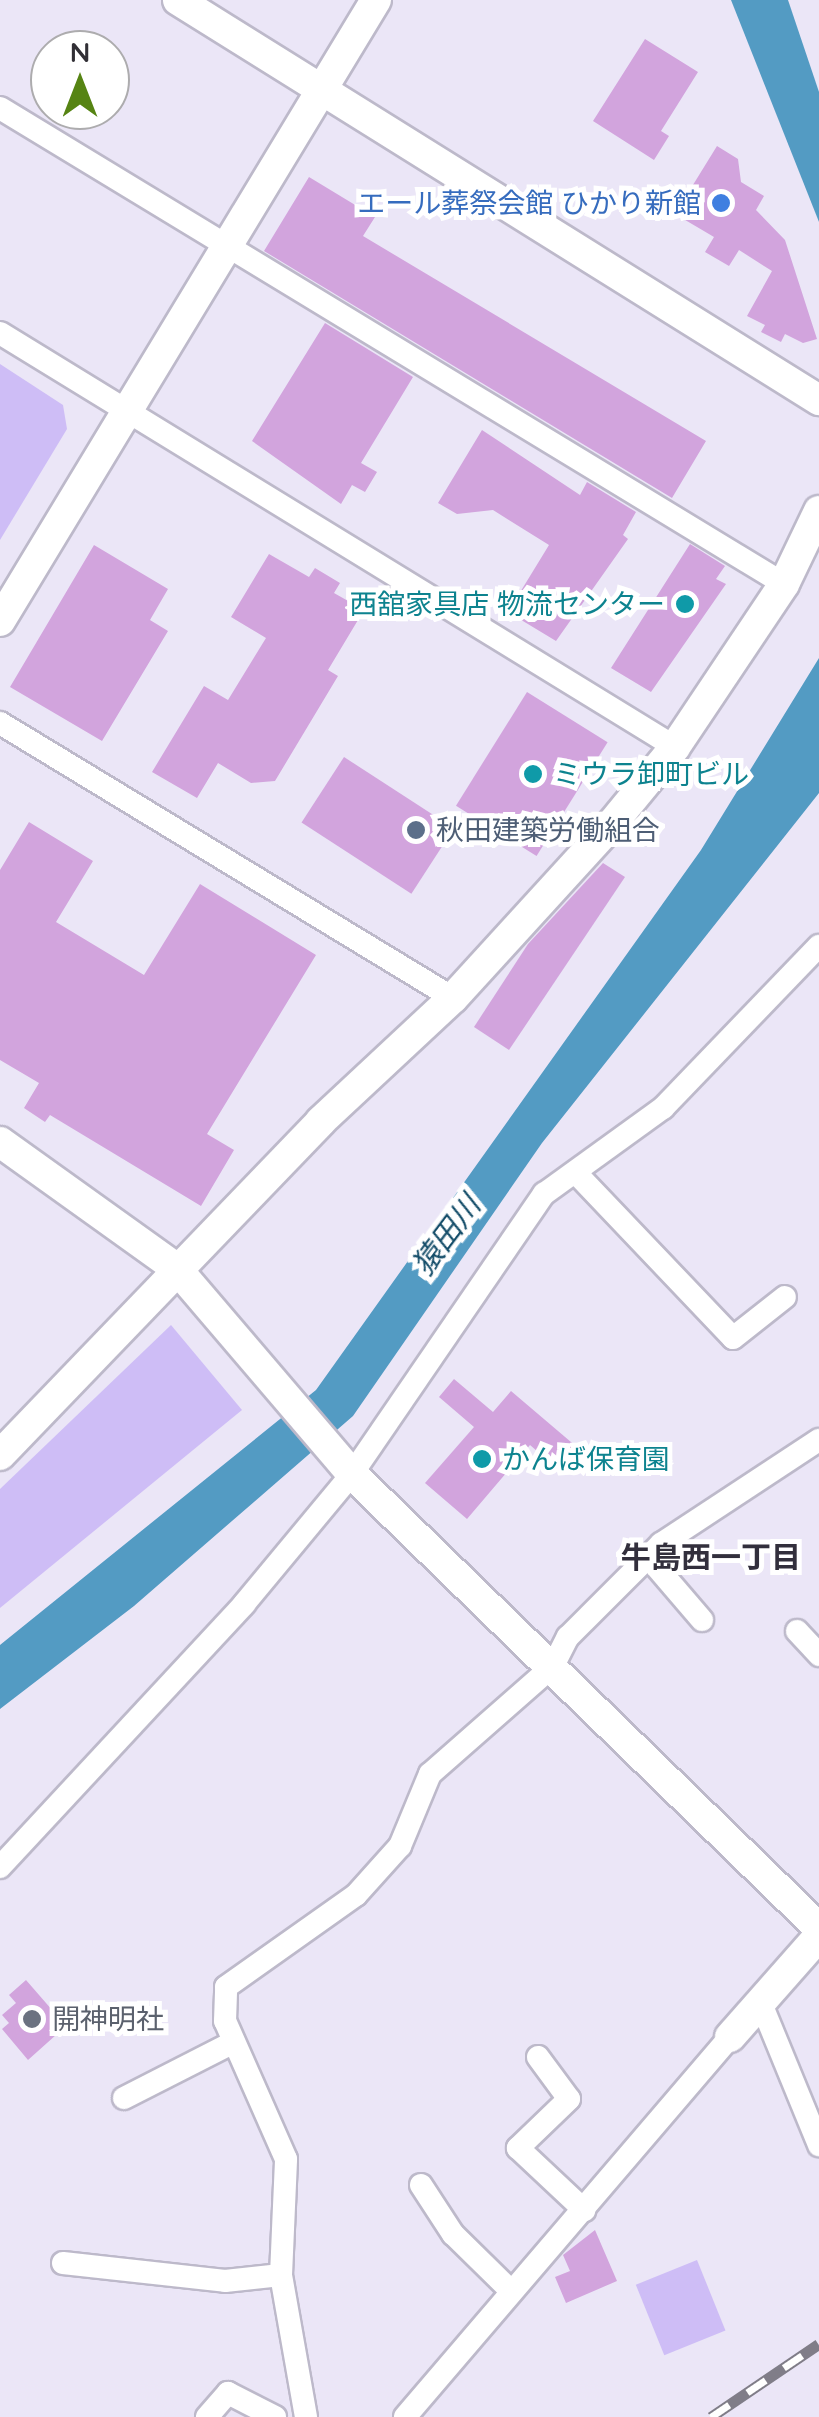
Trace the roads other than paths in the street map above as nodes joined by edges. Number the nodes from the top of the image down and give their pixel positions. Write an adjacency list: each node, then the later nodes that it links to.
1 (178, 0): 3 (street)
2 (376, 0): 3 (street)
3 (324, 88): 5 (street); 7 (street)
4 (0, 108): 5 (street)
5 (228, 250): 8 (street); 10 (street)
6 (0, 333): 8 (street)
7 (819, 400)
8 (132, 410): 11 (street); 13 (street)
9 (819, 511): 10 (street)
10 (784, 584): 13 (street)
11 (0, 621)
12 (0, 723): 15 (street)
13 (675, 748): 15 (street)
14 (819, 946): 17 (street)
15 (453, 998): 18 (street)
16 (0, 1142): 18 (street)
17 (576, 1172): 19 (street); 22 (street)
18 (176, 1268): 21 (street); 22 (street)
19 (785, 1297)
20 (818, 1445): 23 (street)
21 (0, 1455)
22 (352, 1474): 27 (street); 28 (street)
23 (648, 1557): 24 (street); 27 (street)
24 (702, 1620)
25 (797, 1632): 26 (street)
26 (819, 1655)
27 (554, 1666): 29 (street); 32 (street)
28 (0, 1867)
29 (819, 1932): 30 (street)
30 (760, 2001): 31 (street); 35 (street)
31 (730, 2037): 37 (street)
32 (234, 2042): 34 (street); 39 (street)
33 (538, 2058): 37 (street)
34 (124, 2098)
35 (819, 2145)
36 (421, 2185): 40 (street)
37 (584, 2210): 40 (street)
38 (63, 2263): 39 (street)
39 (282, 2276): 41 (street)
40 (511, 2292): 44 (street)
41 (301, 2416)
42 (208, 2417): 43 (street)
43 (276, 2417)
44 (405, 2417)

